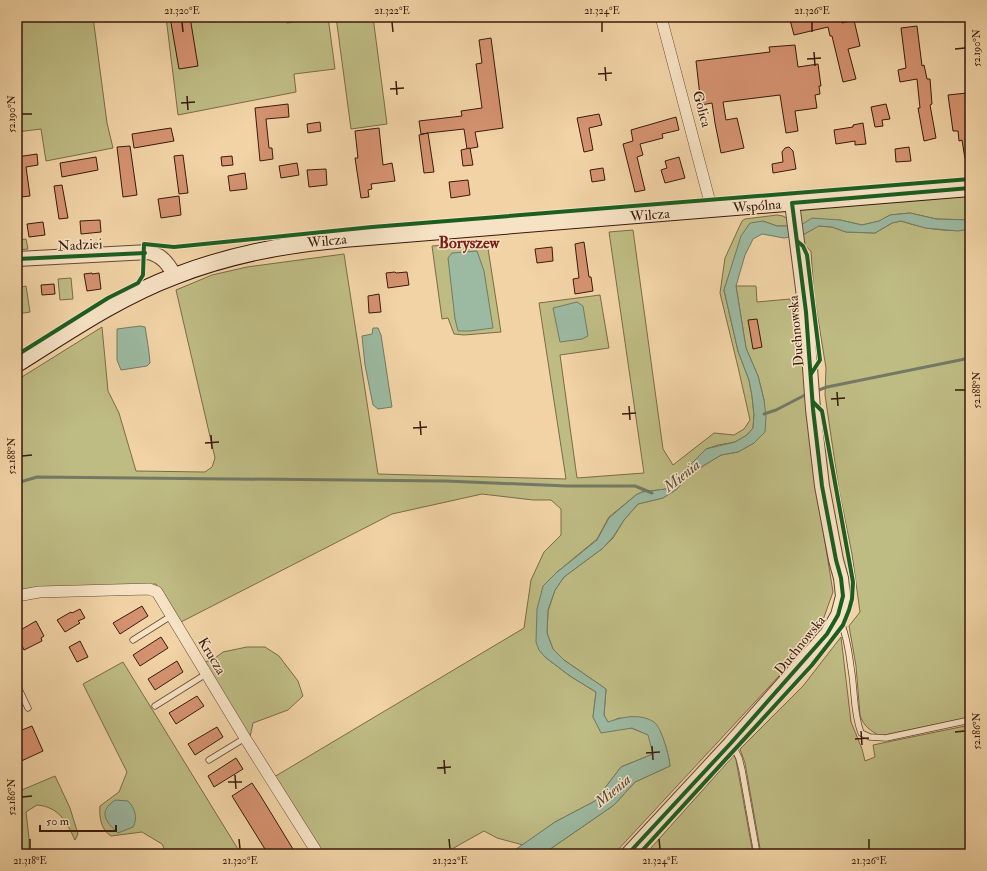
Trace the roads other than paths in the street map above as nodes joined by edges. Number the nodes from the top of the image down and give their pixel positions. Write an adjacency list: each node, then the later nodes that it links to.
1 (661, 17): 3 (street, Golica)
2 (970, 188): 4 (main road, Wspólna)
3 (712, 210): 4 (main road, Wspólna); 6 (main road, Wilcza)
4 (793, 211): 9 (street, Duchnowska)
5 (17, 259): 6 (street, Nadziei)
6 (175, 276): 7 (main road, Wilcza)
7 (17, 364)
8 (17, 596): 10 (street, Krucza)
9 (838, 615): 16 (lane); 18 (street, Duchnowska)
10 (171, 616): 11 (lane); 12 (street, Krucza)
11 (134, 640)
12 (206, 674): 14 (lane); 17 (street, Krucza)
13 (17, 685): 15 (lane)
14 (155, 706)
15 (28, 708)
16 (970, 720)
17 (245, 738): 19 (lane); 20 (street, Krucza)
18 (731, 743): 21 (street, Duchnowska); 22 (lane)
19 (209, 760)
20 (318, 854)
21 (628, 854)
22 (757, 854)

